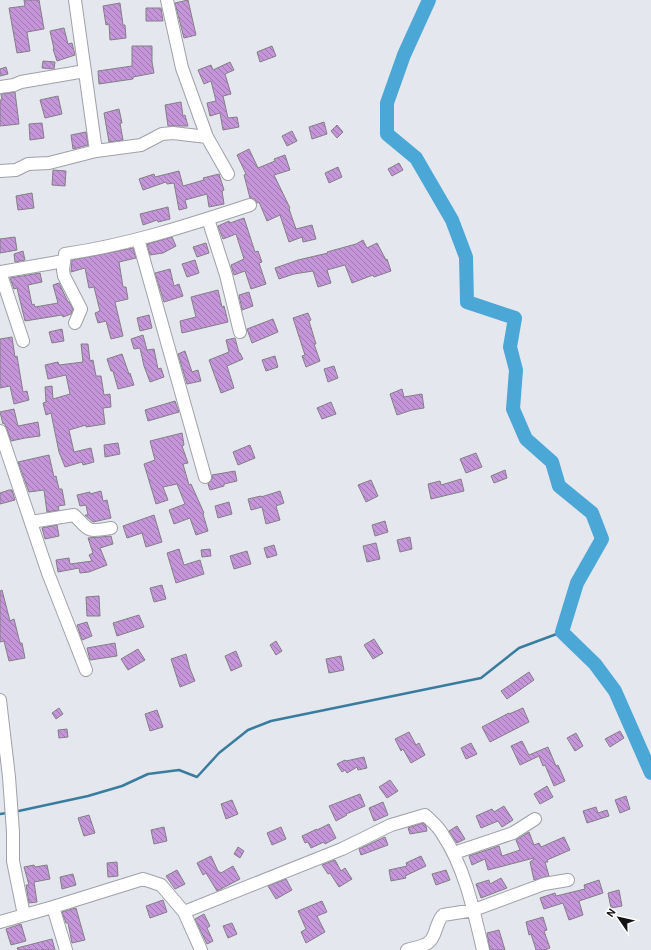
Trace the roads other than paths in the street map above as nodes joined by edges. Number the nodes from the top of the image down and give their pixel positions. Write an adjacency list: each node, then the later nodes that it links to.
1 (75, 0): 3 (street)
2 (167, 0): 5 (street)
3 (85, 72): 4 (street); 6 (street)
4 (0, 87)
5 (207, 137): 6 (street); 8 (street)
6 (96, 151): 7 (street)
7 (0, 171)
8 (228, 174)
9 (250, 205): 10 (street)
10 (208, 219): 11 (street); 15 (street)
11 (138, 239): 12 (street); 18 (street)
12 (64, 261): 13 (street); 14 (street)
13 (0, 272): 16 (street)
14 (75, 323)
15 (240, 332)
16 (23, 340)
17 (0, 434): 19 (street)
18 (205, 477)
19 (31, 522): 20 (street); 21 (street)
20 (111, 528)
21 (86, 670)
22 (0, 703): 29 (street)
23 (535, 819): 24 (street)
24 (454, 853): 27 (street); 28 (street)
25 (568, 880): 27 (street)
26 (53, 907): 28 (street); 29 (street); 31 (street)
27 (474, 910): 33 (street); 34 (street)
28 (184, 912): 32 (street)
29 (24, 915): 30 (street)
30 (0, 922)
31 (66, 950)
32 (201, 950)
33 (407, 950)
34 (483, 950)

